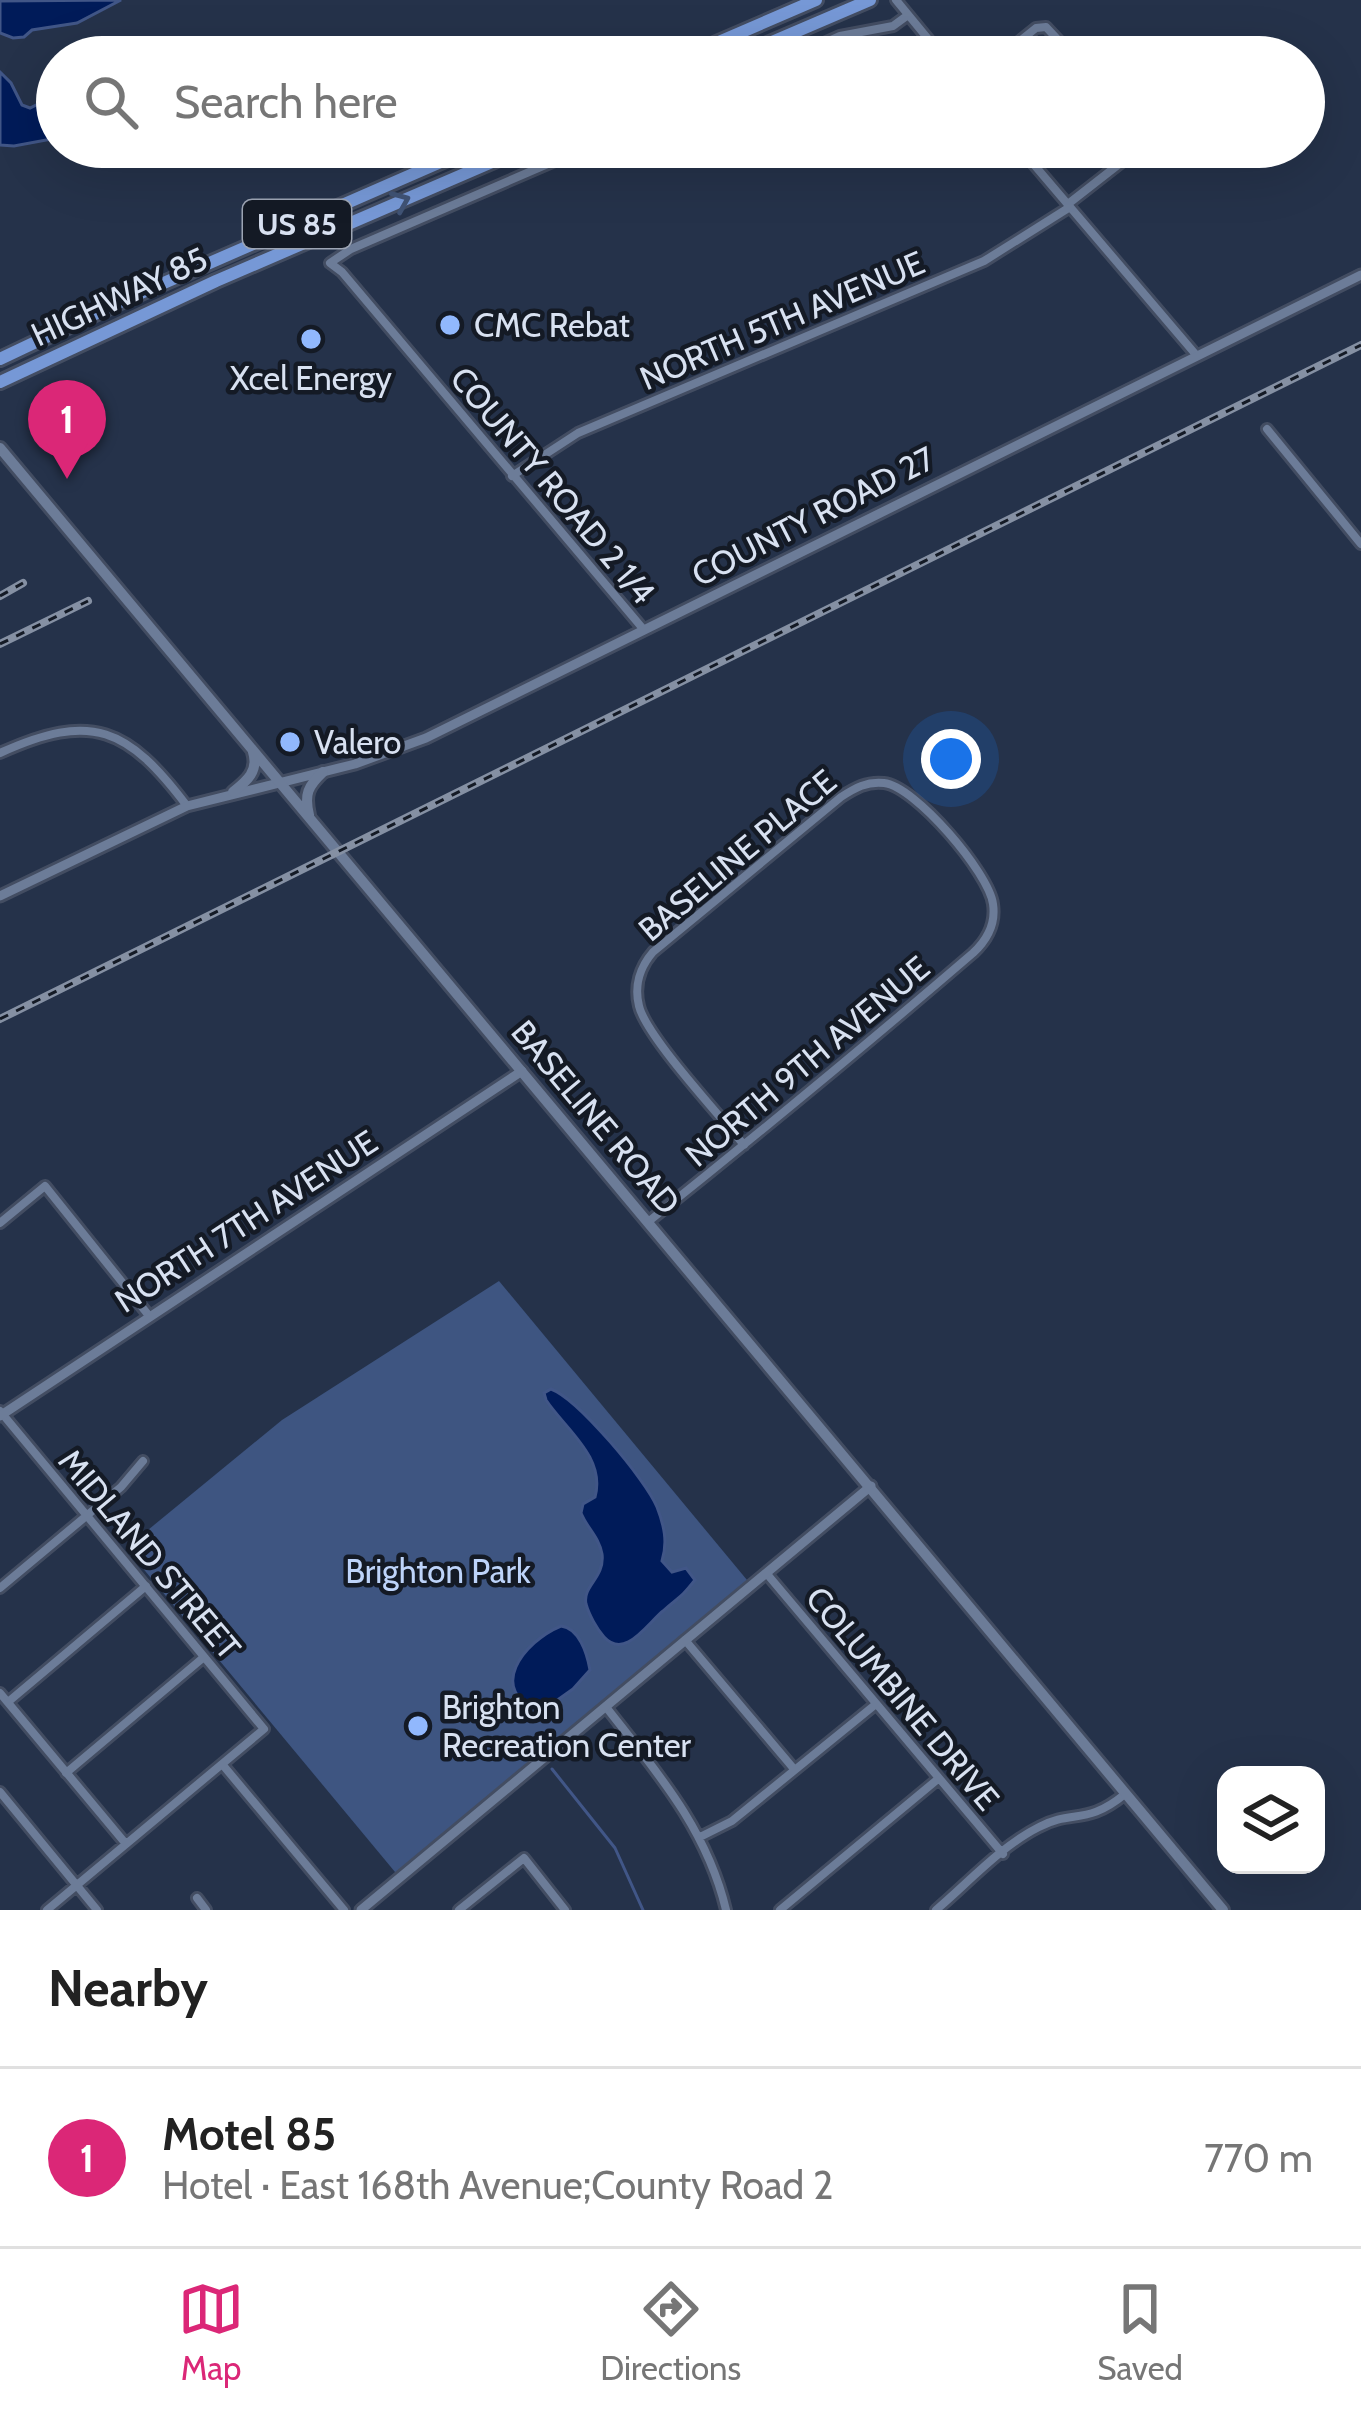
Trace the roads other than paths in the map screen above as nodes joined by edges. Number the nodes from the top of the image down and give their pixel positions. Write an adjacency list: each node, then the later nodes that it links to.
1 (816, 0): 5 (highway)
2 (870, 0): 6 (highway)
3 (896, 0): 4 (street)
4 (908, 15): 7 (street); 8 (street)
5 (733, 36)
6 (786, 36)
7 (840, 36)
8 (926, 36)
9 (1026, 36): 10 (street)
10 (1054, 36)
11 (427, 168): 19 (highway, HIGHWAY 85 / US 85)
12 (478, 168): 20 (highway, HIGHWAY 85 / US 85, one-way to 12)
13 (538, 168): 23 (street, COUNTY ROAD 2 1/4)
14 (1037, 168): 16 (street)
15 (1116, 168): 16 (street, NORTH 5TH AVENUE)
16 (1070, 205): 18 (street); 23 (street, NORTH 5TH AVENUE)
17 (1361, 275): 18 (street, COUNTY ROAD 27)
18 (1197, 356): 25 (street, COUNTY ROAD 27)
19 (0, 359)
20 (0, 386)
21 (1267, 429): 24 (street)
22 (0, 448): 26 (main road, BASELINE ROAD)
23 (512, 476): 25 (street, COUNTY ROAD 2 1/4)
24 (1361, 544)
25 (644, 630): 28 (street, COUNTY ROAD 27)
26 (252, 749): 29 (main road, BASELINE ROAD); 30 (main road)
27 (0, 753): 31 (street)
28 (323, 772): 29 (street, COUNTY ROAD 27); 32 (main road)
29 (280, 783): 30 (street, COUNTY ROAD 27); 32 (main road, BASELINE ROAD)
30 (233, 792): 31 (street, COUNTY ROAD 27)
31 (188, 806): 33 (street, COUNTY ROAD 27)
32 (310, 818): 35 (main road, BASELINE ROAD)
33 (0, 896)
34 (990, 930): 36 (street, NORTH 9TH AVENUE); 36 (street, BASELINE PLACE)
35 (522, 1072): 37 (main road, BASELINE ROAD); 39 (street, NORTH 7TH AVENUE)
36 (744, 1145): 37 (street, NORTH 9TH AVENUE)
37 (648, 1222): 42 (main road, BASELINE ROAD)
38 (0, 1223): 39 (street)
39 (150, 1317): 40 (street, NORTH 7TH AVENUE)
40 (1, 1414): 43 (street, MIDLAND STREET)
41 (143, 1462): 43 (street)
42 (871, 1486): 44 (street); 58 (main road, BASELINE ROAD)
43 (87, 1515): 45 (street, MIDLAND STREET); 46 (street)
44 (767, 1574): 47 (street); 51 (street, COLUMBINE DRIVE)
45 (146, 1586): 48 (street, MIDLAND STREET); 50 (street)
46 (0, 1588)
47 (685, 1640): 52 (street); 54 (street)
48 (204, 1657): 53 (street, MIDLAND STREET); 55 (street)
49 (0, 1693): 50 (street)
50 (8, 1702): 55 (street)
51 (876, 1704): 54 (street); 56 (street, COLUMBINE DRIVE)
52 (606, 1707): 59 (street); 68 (street)
53 (222, 1764): 60 (street); 67 (street)
54 (794, 1769): 59 (street)
55 (66, 1773): 60 (street)
56 (938, 1778): 61 (street, COLUMBINE DRIVE); 72 (street)
57 (0, 1792): 62 (street)
58 (1125, 1794): 61 (street); 74 (main road, BASELINE ROAD)
59 (700, 1837): 71 (street)
60 (126, 1844): 62 (street)
61 (1003, 1854): 73 (street)
62 (76, 1885): 64 (street); 65 (street)
63 (197, 1898): 66 (street)
64 (47, 1910)
65 (97, 1910)
66 (206, 1910)
67 (344, 1910)
68 (361, 1910)
69 (458, 1910): 70 (street)
70 (565, 1910)
71 (726, 1910)
72 (780, 1910)
73 (936, 1910)
74 (1223, 1910)

